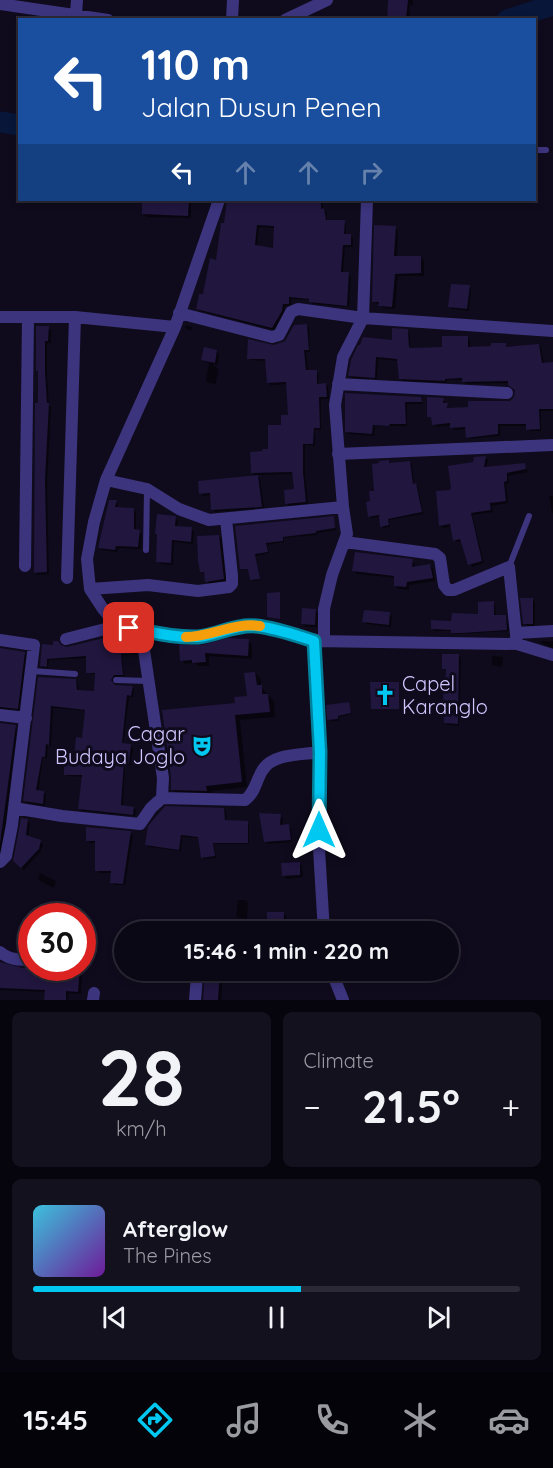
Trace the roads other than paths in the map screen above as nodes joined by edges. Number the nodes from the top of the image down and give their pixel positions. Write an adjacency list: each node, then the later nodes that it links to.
1 (77, 0): 5 (street)
2 (233, 0): 6 (street)
3 (327, 0): 7 (street)
4 (0, 4): 5 (street)
5 (82, 16)
6 (232, 18)
7 (289, 18)
8 (536, 150): 9 (lane)
9 (546, 150)
10 (219, 201): 12 (street)
11 (368, 201): 16 (street)
12 (179, 314): 16 (street); 17 (street)
13 (0, 316): 15 (street)
14 (75, 317): 15 (street); 17 (street); 32 (street)
15 (28, 318): 30 (street)
16 (363, 318): 18 (street); 19 (street)
17 (175, 327): 23 (street)
18 (553, 331)
19 (338, 384): 20 (street); 22 (street)
20 (507, 393)
21 (553, 445): 22 (street)
22 (338, 454): 25 (street)
23 (106, 480): 24 (street); 33 (street)
24 (147, 489): 27 (street); 29 (lane)
25 (343, 507): 27 (street); 28 (street)
26 (529, 516): 31 (lane)
27 (226, 519): 33 (street)
28 (345, 542): 31 (street); 40 (street)
29 (146, 550)
30 (25, 566)
31 (510, 570): 37 (street)
32 (67, 578)
33 (92, 592): 34 (street)
34 (117, 626): 35 (street); 38 (street)
35 (141, 630): 40 (street); 45 (street)
36 (553, 631): 37 (street)
37 (517, 638): 40 (street); 41 (street)
38 (66, 639)
39 (0, 640): 42 (street)
40 (319, 641): 48 (street)
41 (553, 655)
42 (32, 670): 43 (lane); 47 (street)
43 (75, 674)
44 (116, 680): 45 (lane)
45 (148, 681): 49 (street)
46 (0, 715): 47 (street)
47 (26, 718): 50 (street)
48 (320, 752): 49 (street); 52 (street)
49 (162, 798): 50 (street)
50 (14, 808): 51 (street)
51 (0, 862)
52 (323, 921)
53 (0, 952): 54 (street)
54 (18, 959)
55 (197, 981): 57 (street)
56 (335, 981): 58 (street)
57 (195, 1000)
58 (343, 1000)

